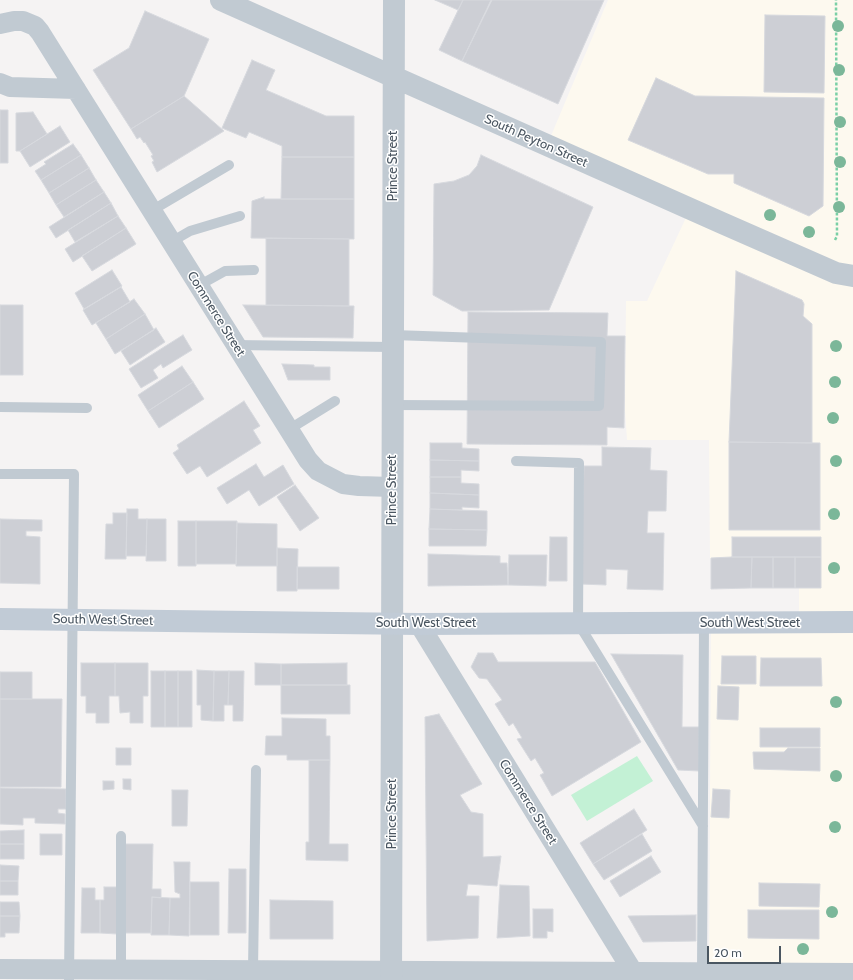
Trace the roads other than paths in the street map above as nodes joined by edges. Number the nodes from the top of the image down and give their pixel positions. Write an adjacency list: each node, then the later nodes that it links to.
1 (394, 0): 4 (street, Prince Street)
2 (223, 1): 4 (street, South Peyton Street)
3 (0, 24): 6 (street, Commerce Street)
4 (394, 78): 12 (street, South Peyton Street); 14 (street, Prince Street)
5 (0, 83): 6 (street)
6 (76, 89): 8 (street, Commerce Street)
7 (229, 165): 8 (lane)
8 (151, 211): 10 (street, Commerce Street)
9 (240, 216): 10 (lane)
10 (171, 242): 13 (street, Commerce Street)
11 (254, 270): 13 (lane)
12 (853, 276)
13 (198, 286): 15 (street, Commerce Street)
14 (393, 341): 15 (lane); 17 (street, Prince Street); 17 (lane)
15 (234, 345): 20 (street, Commerce Street)
16 (335, 401): 20 (lane)
17 (392, 405): 23 (street, Prince Street)
18 (0, 407): 19 (lane)
19 (87, 408)
20 (288, 430): 23 (street, Commerce Street)
21 (516, 462): 27 (lane)
22 (0, 474): 25 (lane)
23 (392, 487): 28 (street, Prince Street)
24 (0, 619): 25 (main road, South West Street)
25 (72, 620): 28 (main road, South West Street); 39 (lane)
26 (853, 622): 30 (main road, South West Street)
27 (578, 623): 29 (main road, South West Street); 30 (main road, South West Street); 32 (lane)
28 (393, 624): 29 (main road, South West Street); 40 (street, Prince Street)
29 (419, 624): 42 (street, Commerce Street)
30 (704, 624): 32 (lane)
31 (256, 770): 37 (lane)
32 (703, 826): 36 (lane)
33 (121, 836): 35 (lane)
34 (0, 969): 39 (street)
35 (121, 970): 37 (street); 39 (street)
36 (702, 972): 38 (street); 42 (street)
37 (241, 973): 40 (street)
38 (853, 973)
39 (69, 975)
40 (391, 976): 41 (street)
41 (554, 976): 42 (street)
42 (635, 976)

